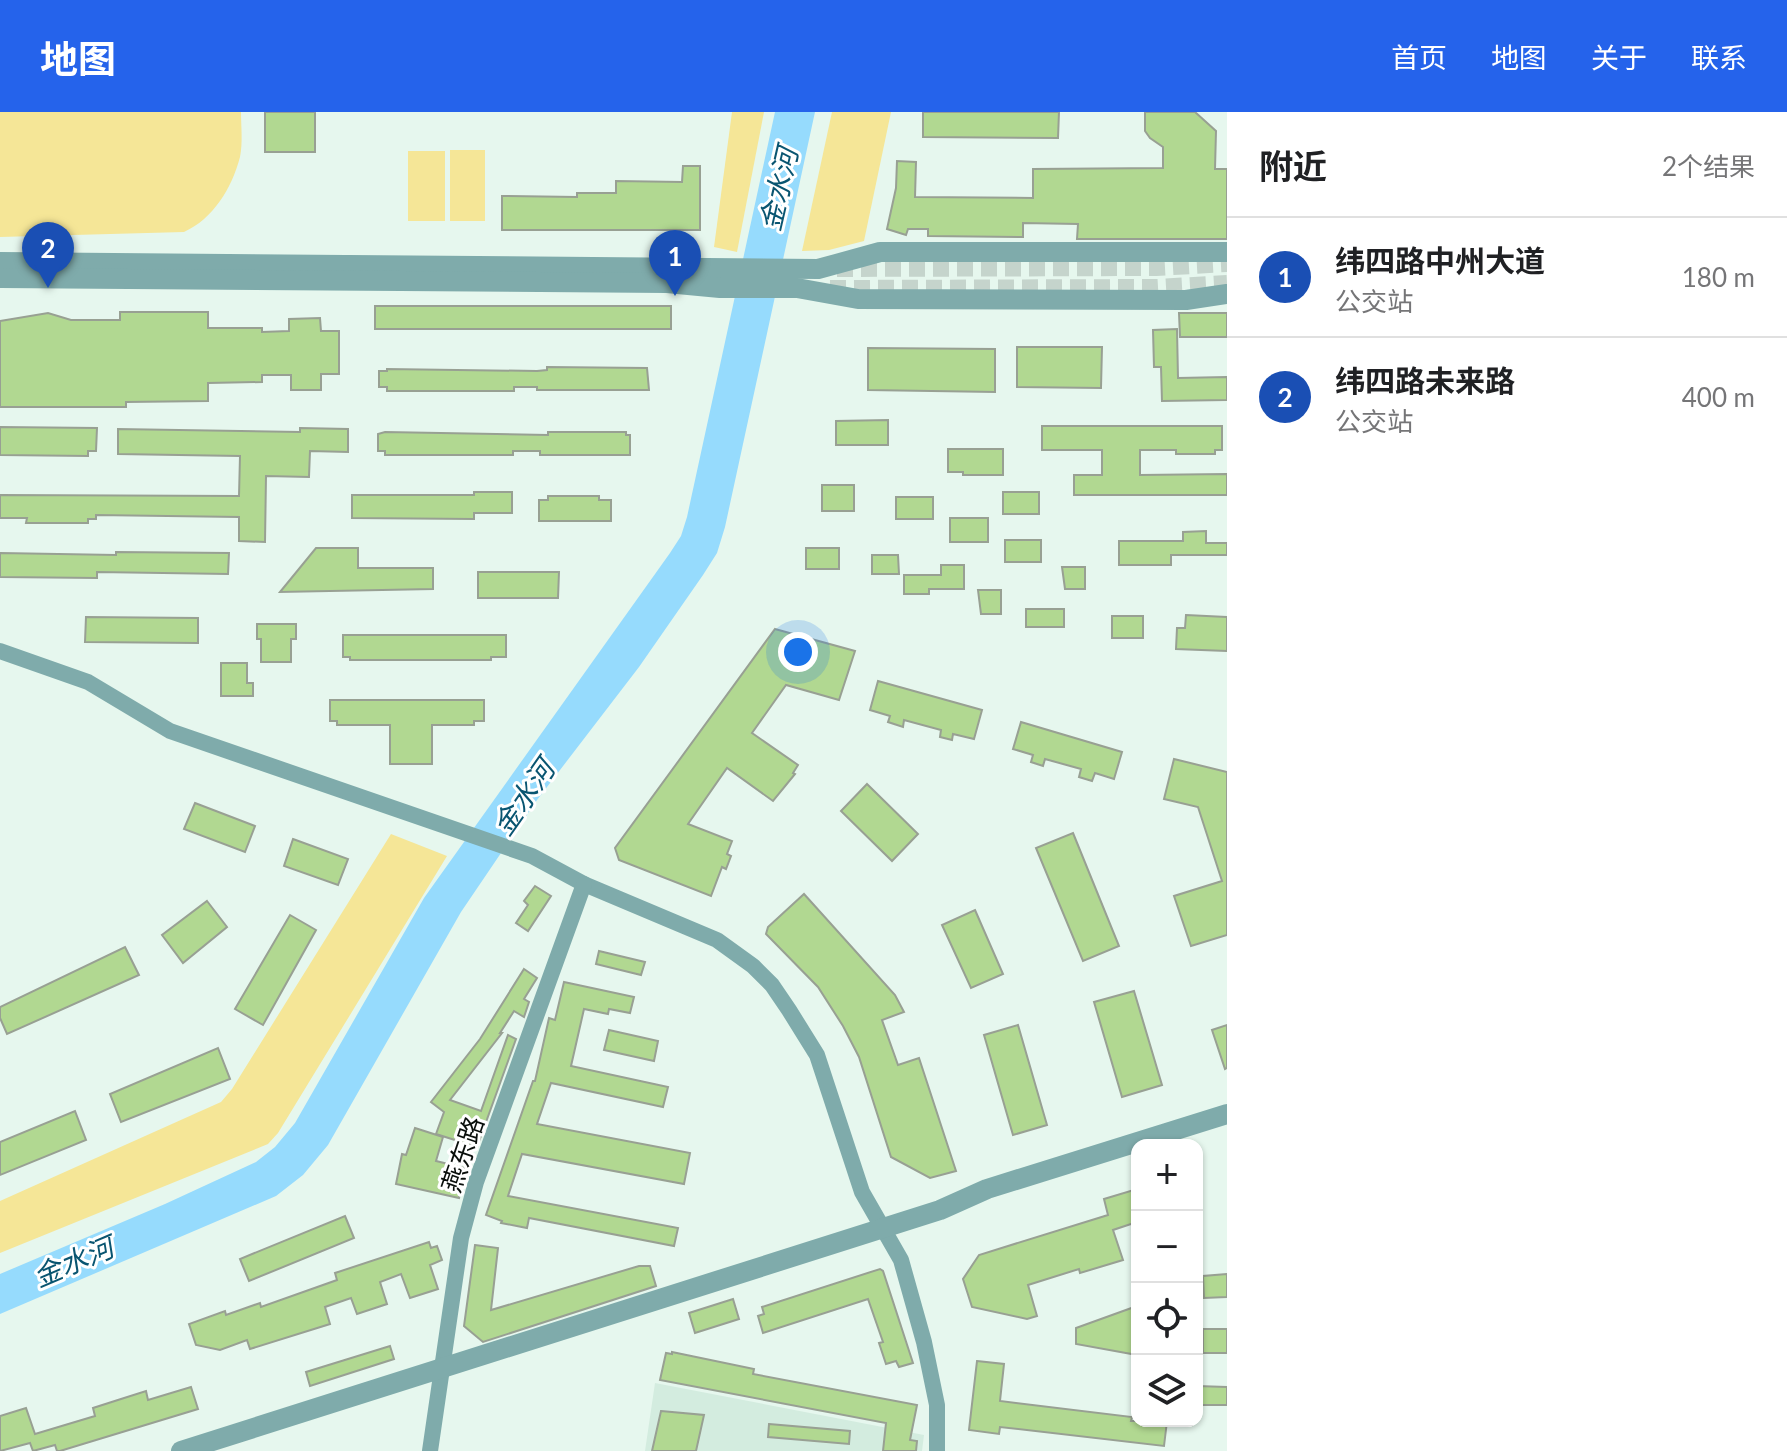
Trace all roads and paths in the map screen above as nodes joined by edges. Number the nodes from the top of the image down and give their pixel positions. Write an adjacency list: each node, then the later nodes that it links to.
1 (1227, 252): 5 (street)
2 (0, 262): 4 (street)
3 (0, 278): 4 (street)
4 (722, 278): 5 (street)
5 (800, 278): 6 (street)
6 (1227, 294)
7 (0, 651): 8 (street)
8 (584, 884): 14 (street); 15 (street, 燕东路)
9 (1227, 1114): 13 (street)
10 (1227, 1127): 11 (street)
11 (1188, 1139)
12 (1131, 1157): 13 (street)
13 (940, 1210): 14 (street)
14 (882, 1228): 15 (street); 18 (street)
15 (442, 1368): 16 (street); 17 (street, 燕东路)
16 (181, 1451)
17 (430, 1451)
18 (937, 1451)

